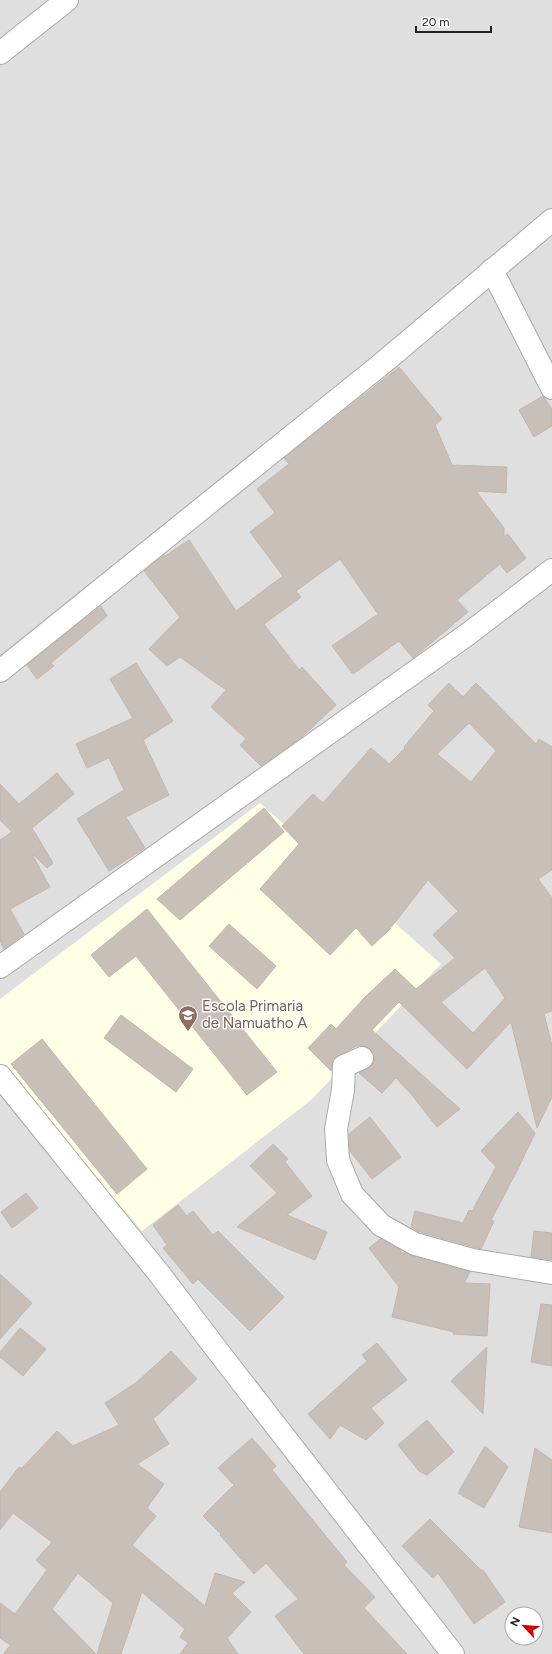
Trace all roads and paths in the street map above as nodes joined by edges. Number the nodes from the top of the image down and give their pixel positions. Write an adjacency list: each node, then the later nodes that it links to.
1 (67, 0): 2 (street)
2 (0, 53)
3 (552, 220): 4 (street)
4 (492, 270): 5 (street); 7 (street)
5 (552, 388)
6 (552, 570): 8 (street)
7 (0, 671)
8 (0, 967)
9 (362, 1058): 11 (street)
10 (0, 1076): 12 (street)
11 (552, 1274)
12 (453, 1654)

